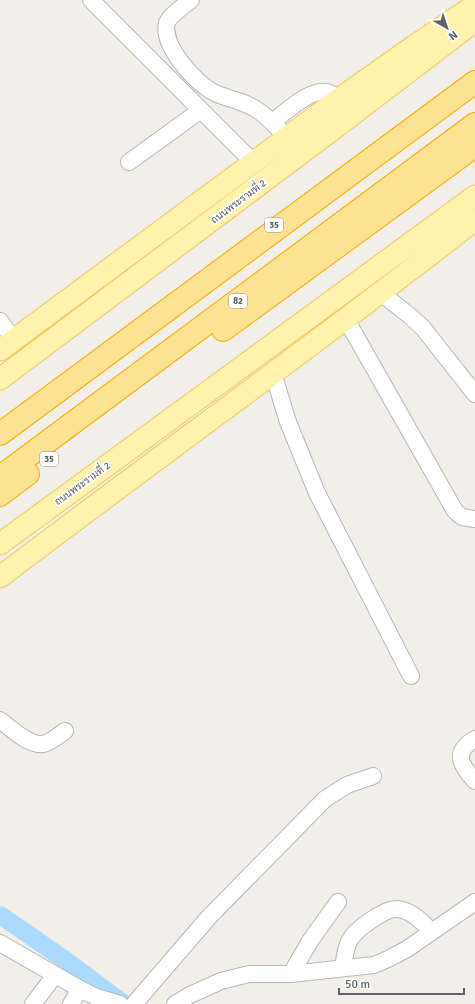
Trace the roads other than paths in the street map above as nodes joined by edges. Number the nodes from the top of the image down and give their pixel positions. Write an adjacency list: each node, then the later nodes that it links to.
1 (90, 0): 8 (street)
2 (191, 0): 9 (street)
3 (475, 5): 7 (main road)
4 (475, 21): 22 (main road, ถนนพระรามที่ 2)
5 (475, 76): 24 (highway, 35)
6 (475, 82): 25 (highway)
7 (339, 99): 9 (street); 11 (main road)
8 (201, 110): 13 (street); 14 (street)
9 (272, 122): 11 (street)
10 (475, 124): 26 (highway, 82)
11 (287, 137): 14 (main road)
12 (475, 146): 27 (highway, 35)
13 (129, 162)
14 (254, 162): 20 (main road)
15 (475, 196): 29 (main road, ถนนพระรามที่ 2)
16 (475, 220): 17 (main road)
17 (380, 293): 18 (main road); 23 (street)
18 (346, 319): 21 (main road); 28 (street)
19 (0, 322): 20 (street)
20 (7, 345)
21 (273, 373): 30 (main road); 31 (street)
22 (0, 379)
23 (475, 394)
24 (0, 428)
25 (0, 434)
26 (0, 477)
27 (0, 495)
28 (475, 519)
29 (0, 544)
30 (0, 577)
31 (411, 676)
32 (0, 720): 33 (street)
33 (64, 731)
34 (475, 739): 36 (street)
35 (373, 776): 48 (street)
36 (475, 781)
37 (338, 902): 42 (street)
38 (475, 902): 39 (street)
39 (432, 932): 41 (street); 41 (street)
40 (2, 949): 43 (street)
41 (343, 967): 42 (street)
42 (291, 974): 49 (street)
43 (55, 975): 44 (street); 45 (street)
44 (80, 989): 46 (street); 47 (street)
45 (33, 1004)
46 (71, 1004)
47 (120, 1004)
48 (134, 1004)
49 (175, 1004)

